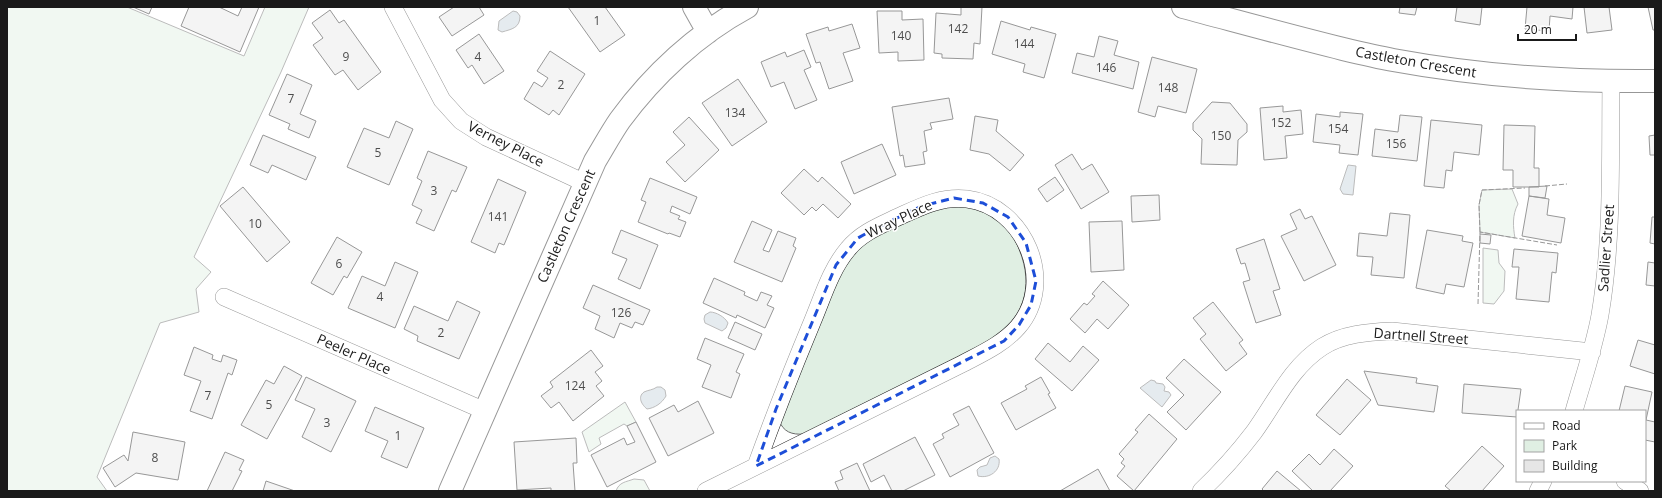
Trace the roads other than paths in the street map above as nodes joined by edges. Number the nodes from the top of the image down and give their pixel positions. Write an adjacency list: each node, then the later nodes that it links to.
1 (393, 7): 8 (street, Verney Place)
2 (694, 7): 5 (street)
3 (746, 7): 5 (street, Castleton Crescent)
4 (1183, 7): 7 (street, Castleton Crescent)
5 (708, 32): 8 (street, Castleton Crescent)
6 (1655, 81): 7 (street, Castleton Crescent)
7 (1611, 82): 10 (street, Sadlier Street)
8 (585, 183): 12 (street, Castleton Crescent)
9 (224, 297): 12 (street, Peeler Place)
10 (1592, 352): 11 (street, Sadlier Street); 18 (street, Dartnell Street)
11 (1574, 410)
12 (485, 411): 16 (street, Castleton Crescent)
13 (756, 466): 13 (street, Wray Place); 17 (street, Wray Place)
14 (1542, 482): 19 (street)
15 (1626, 482): 20 (street)
16 (450, 491)
17 (706, 491)
18 (1201, 491)
19 (1538, 491)
20 (1640, 491)

